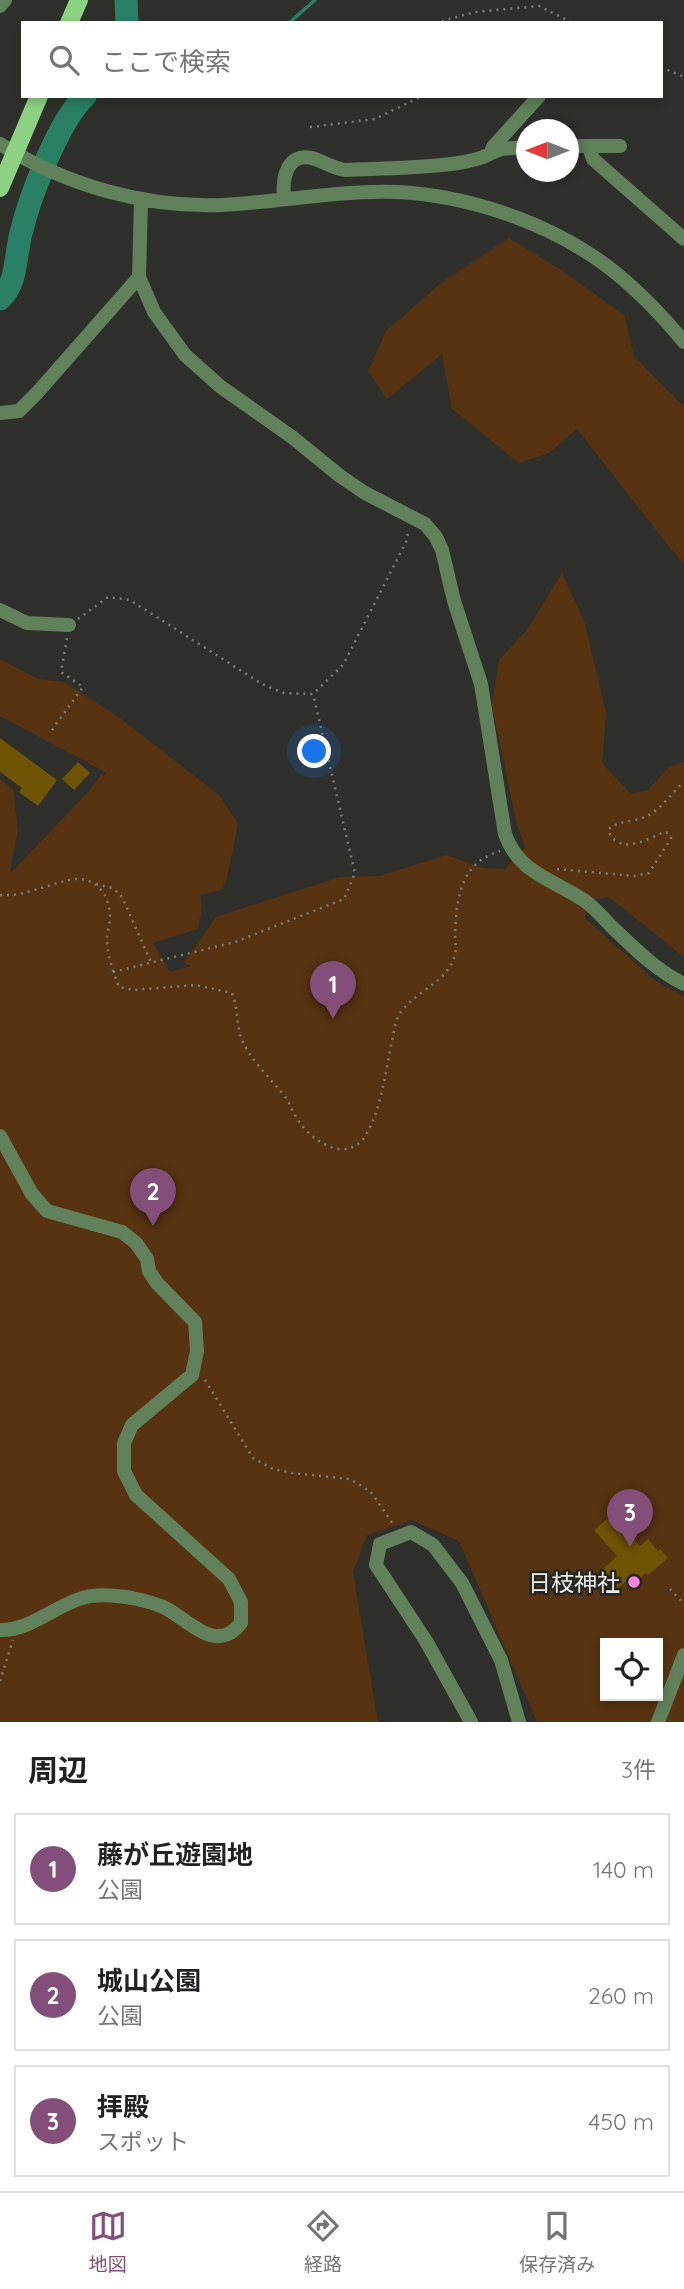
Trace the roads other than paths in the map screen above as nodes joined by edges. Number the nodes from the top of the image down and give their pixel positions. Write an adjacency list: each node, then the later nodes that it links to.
1 (5, 0): 3 (street)
2 (79, 0): 4 (main road)
3 (0, 6)
4 (70, 21)
5 (38, 98): 11 (main road)
6 (537, 98): 12 (street)
7 (579, 146): 9 (street)
8 (620, 146): 9 (street)
9 (589, 147): 16 (street)
10 (516, 148): 12 (street)
11 (7, 149): 13 (main road); 15 (street)
12 (491, 153): 14 (street)
13 (0, 188)
14 (284, 198): 15 (street); 18 (street)
15 (141, 199): 17 (street)
16 (684, 239)
17 (138, 277): 19 (street); 22 (street)
18 (684, 342)
19 (0, 413)
20 (0, 610): 21 (street)
21 (69, 625)
22 (684, 984)
23 (0, 1136): 24 (street)
24 (7, 1630)
25 (684, 1655): 28 (street)
26 (471, 1722): 27 (street)
27 (519, 1722)
28 (658, 1722)

